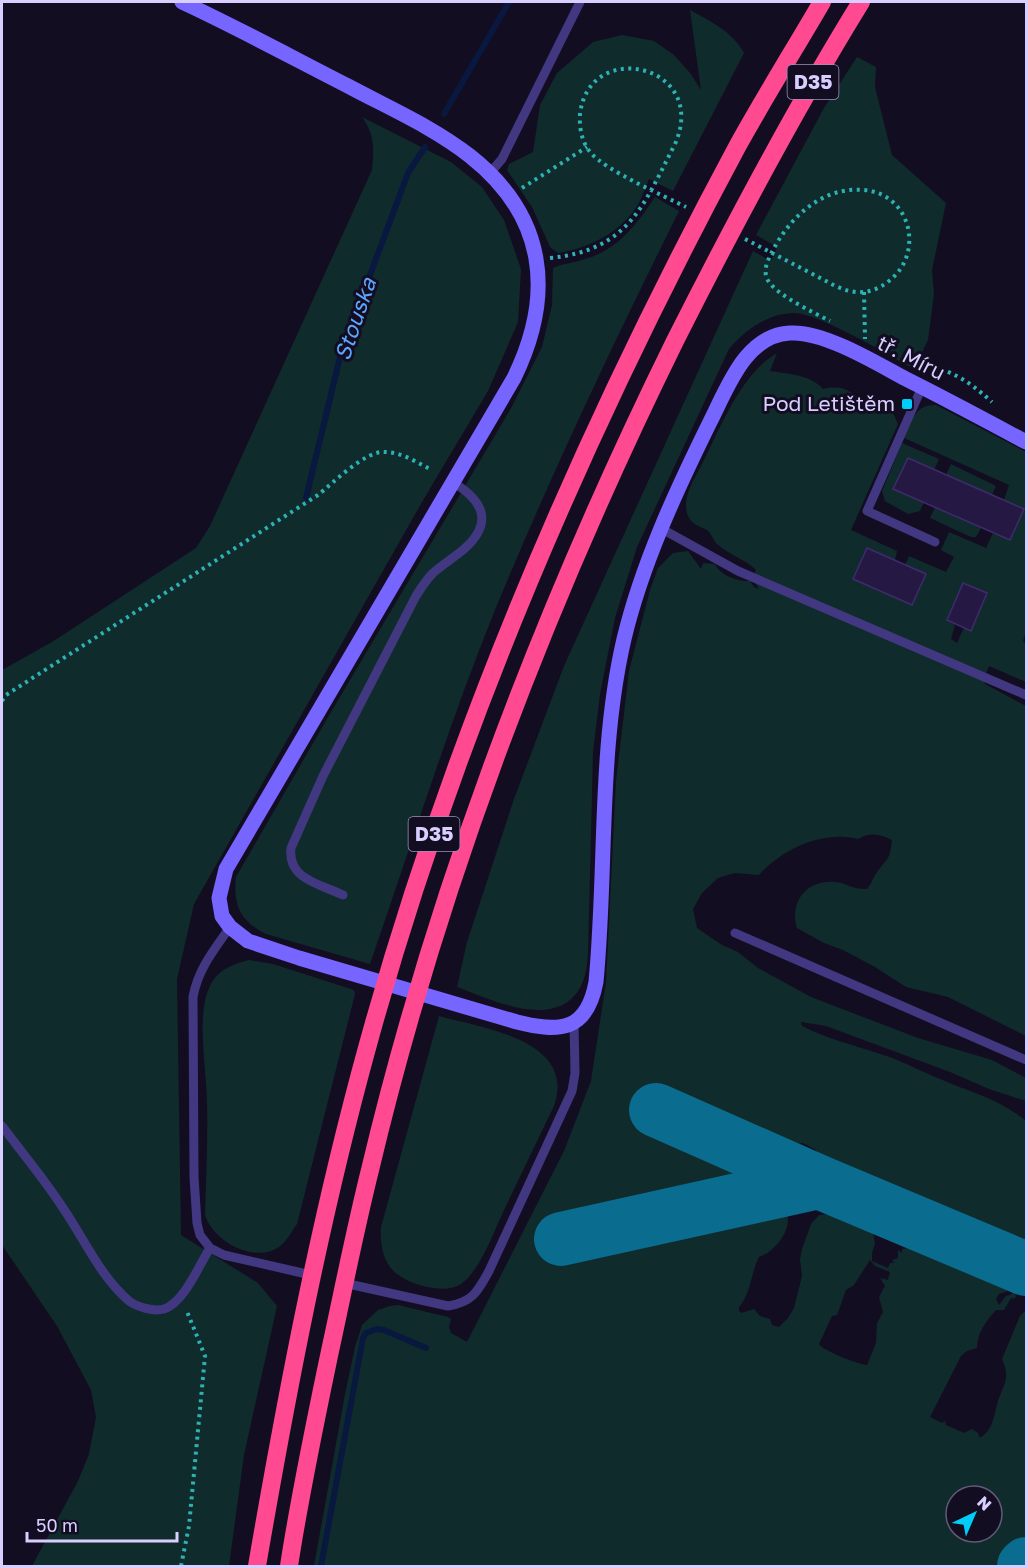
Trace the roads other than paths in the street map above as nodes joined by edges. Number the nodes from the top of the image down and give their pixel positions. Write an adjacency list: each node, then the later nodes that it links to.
1 (182, 2): 5 (main road)
2 (580, 2): 5 (lane)
3 (822, 2): 19 (highway, D35)
4 (861, 2): 20 (highway, D35)
5 (490, 173): 8 (main road)
6 (921, 387): 7 (main road, tř. Míru); 9 (main road, tř. Míru); 10 (lane)
7 (1026, 442)
8 (454, 483): 12 (lane); 13 (main road)
9 (662, 529): 11 (lane); 15 (main road)
10 (935, 542)
11 (1026, 695)
12 (343, 894)
13 (230, 927): 15 (main road); 18 (lane)
14 (735, 933): 16 (lane)
15 (574, 1022): 20 (lane)
16 (1026, 1060)
17 (2, 1126): 18 (lane)
18 (210, 1248): 19 (lane)
19 (311, 1275): 21 (highway, D35)
20 (344, 1283): 22 (highway, D35)
21 (256, 1566)
22 (289, 1566)

